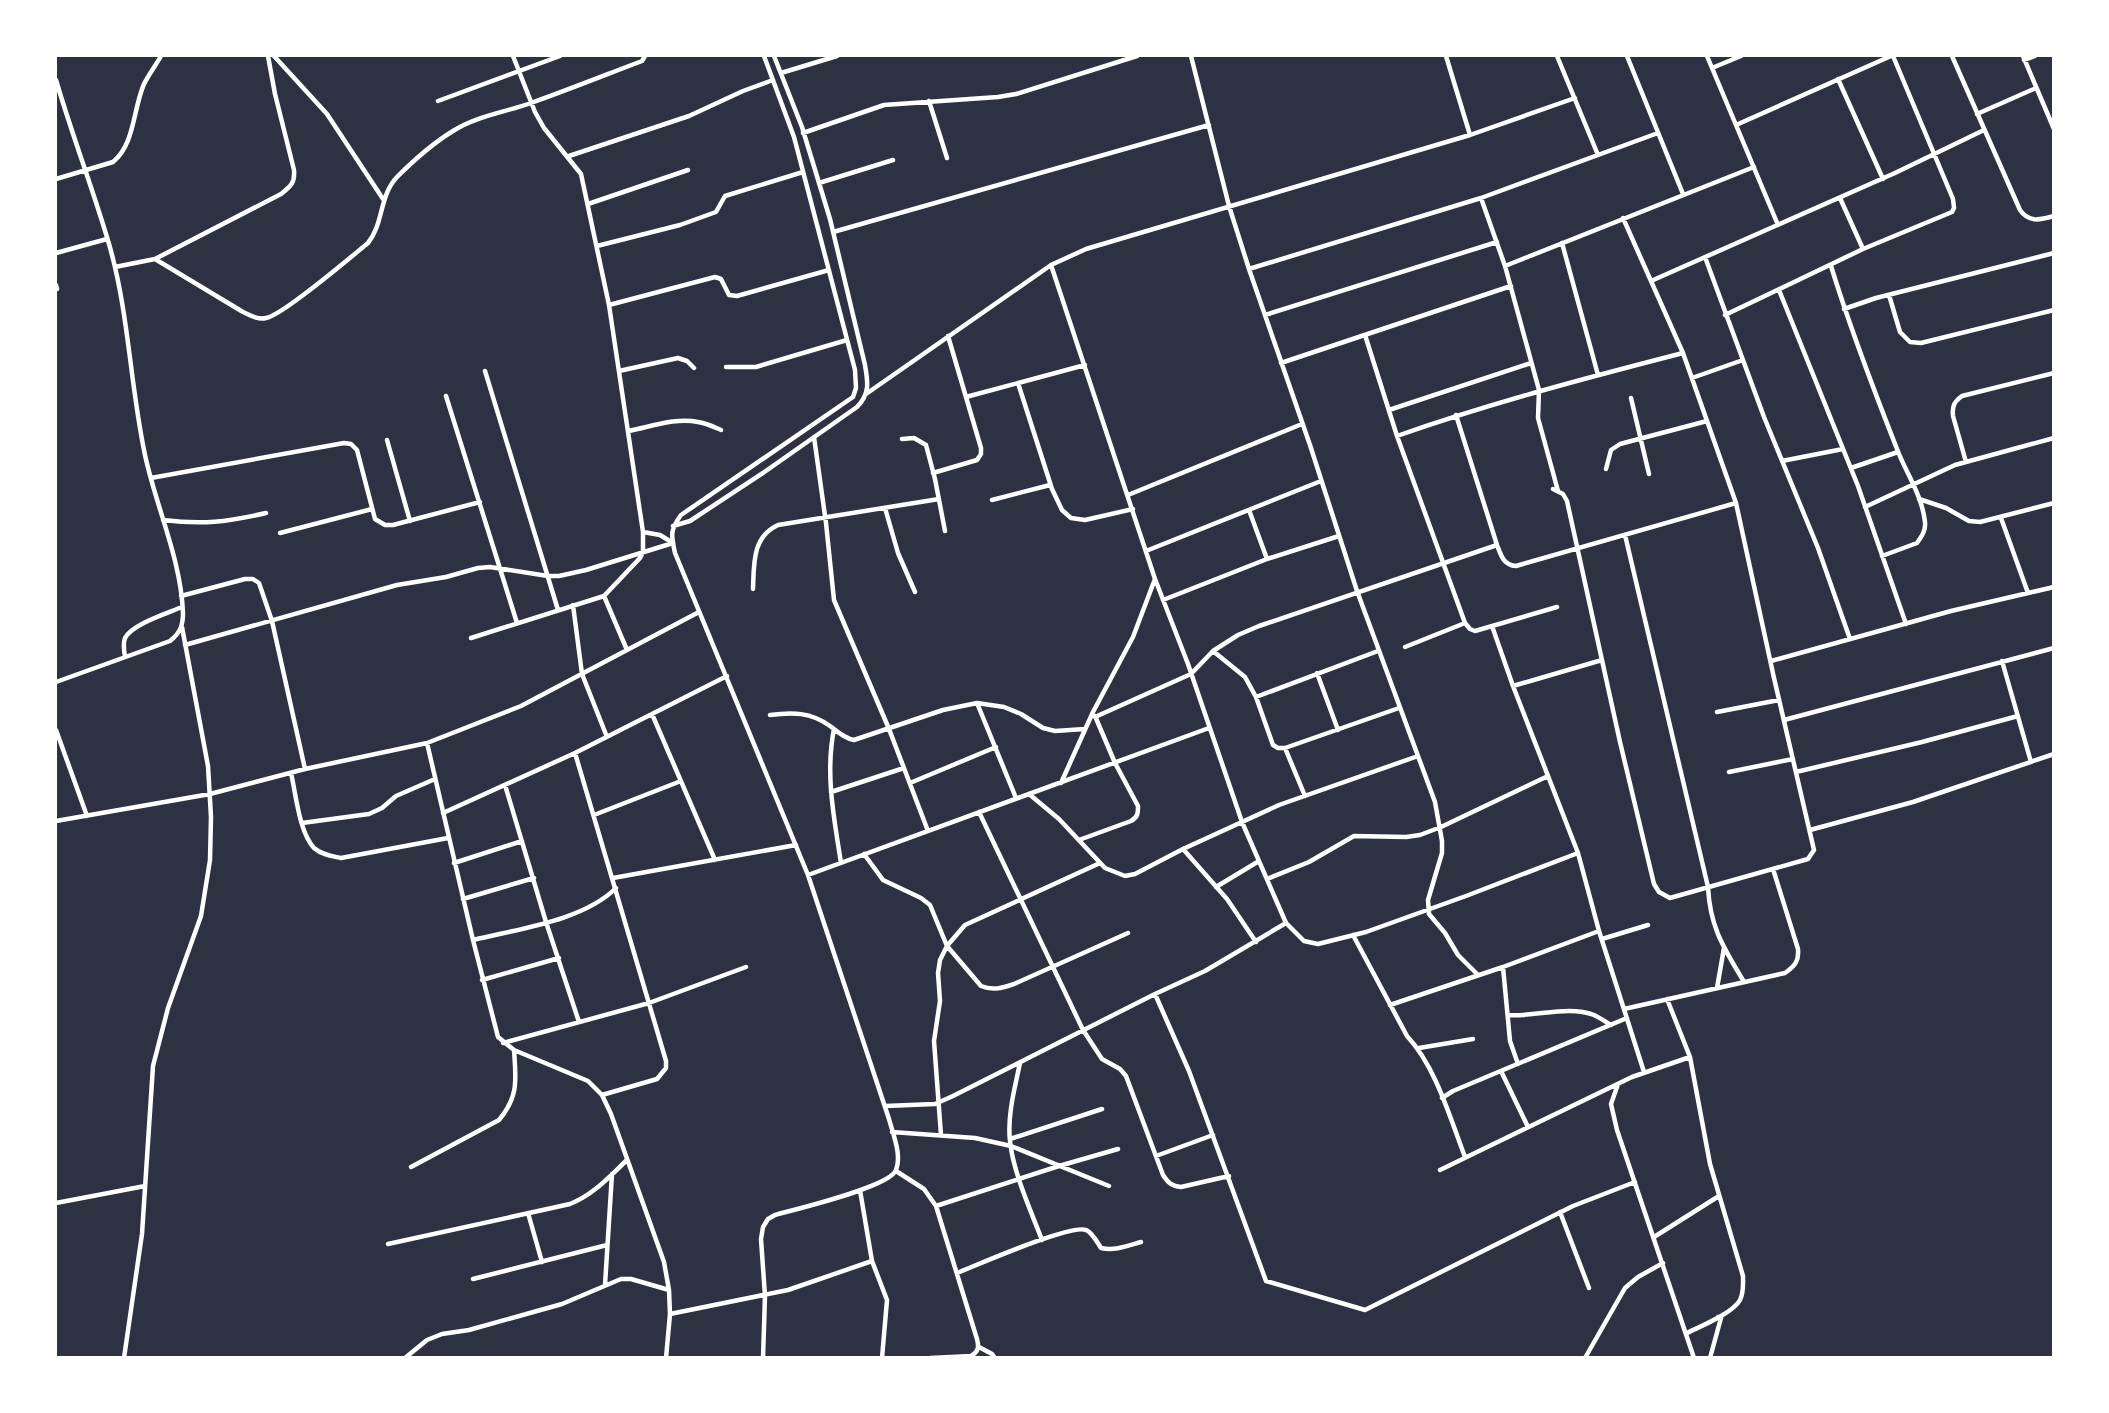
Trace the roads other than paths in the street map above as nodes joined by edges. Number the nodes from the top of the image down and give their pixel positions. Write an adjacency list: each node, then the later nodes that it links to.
1 (161, 56): 49 (street)
2 (268, 56): 72 (street)
3 (274, 56): 57 (street)
4 (513, 56): 22 (street)
5 (560, 56): 22 (street)
6 (645, 56): 31 (street)
7 (764, 56): 26 (street)
8 (774, 56): 23 (street)
9 (837, 56): 23 (street)
10 (1137, 56): 30 (street)
11 (1191, 56): 35 (street)
12 (1446, 56): 41 (street)
13 (1557, 56): 28 (street)
14 (1627, 56): 40 (street)
15 (1707, 56): 21 (street)
16 (1741, 56): 21 (street)
17 (1892, 56): 24 (street); 42 (street)
18 (1952, 56): 33 (street)
19 (2035, 56): 20 (street)
20 (2024, 58): 27 (street)
21 (1712, 68): 36 (street)
22 (519, 72): 29 (street); 31 (street)
23 (781, 74): 39 (street)
24 (1838, 79): 36 (street); 52 (street)
25 (56, 80): 49 (street)
26 (773, 81): 44 (street); 50 (street)
27 (2036, 88): 33 (street); 34 (street)
28 (1575, 98): 41 (street); 43 (street)
29 (438, 101)
30 (929, 101): 39 (street); 45 (street)
31 (531, 103): 44 (street); 57 (street)
32 (2054, 111): 34 (street)
33 (1977, 114): 38 (street)
34 (2047, 114): 37 (street)
35 (1209, 125): 59 (street); 63 (street)
36 (1736, 125): 47 (street)
37 (2054, 129)
38 (1984, 130): 42 (street); 60 (street)
39 (803, 133): 53 (street)
40 (1658, 133): 43 (street); 54 (street)
41 (1470, 135): 59 (street)
42 (1934, 154): 52 (street); 68 (street)
43 (1598, 155): 55 (street)
44 (569, 156): 58 (street)
45 (947, 158)
46 (893, 160): 53 (street)
47 (1754, 167): 54 (street); 62 (street)
48 (688, 170): 58 (street)
49 (84, 172): 51 (street); 64 (street)
50 (803, 172): 67 (street); 78 (street)
51 (56, 179)
52 (1883, 179): 56 (street)
53 (819, 183): 63 (street)
54 (1683, 194): 61 (street)
55 (1481, 198): 65 (street); 77 (street)
56 (1840, 198): 62 (street); 68 (street)
57 (383, 199): 72 (street)
58 (588, 204): 67 (street)
59 (1229, 206): 73 (street); 77 (street)
60 (2054, 216)
61 (1623, 219): 66 (street); 79 (street)
62 (1778, 225): 71 (street)
63 (833, 232): 105 (street)
64 (107, 239): 70 (street); 76 (street)
65 (1497, 242): 74 (street); 86 (street)
66 (1562, 243): 74 (street); 101 (street)
67 (597, 246): 83 (street)
68 (1863, 249): 75 (street)
69 (2054, 252): 82 (street)
70 (56, 253)
71 (1705, 258): 79 (street); 87 (street)
72 (155, 259): 76 (street)
73 (1051, 265): 89 (street); 95 (street)
74 (1506, 266): 80 (street)
75 (1831, 266): 81 (street); 84 (street)
76 (114, 267): 129 (street)
77 (1249, 269): 86 (street)
78 (829, 270): 83 (street); 90 (street)
79 (1651, 281): 91 (street)
80 (1511, 286): 88 (street); 94 (street)
81 (1779, 290): 87 (street); 121 (street)
82 (1889, 295): 84 (street); 85 (street)
83 (609, 305): 99 (street)
84 (1844, 309): 122 (street)
85 (2054, 310)
86 (1265, 315): 93 (street)
87 (1725, 315): 92 (street)
88 (1365, 335): 93 (street); 109 (street)
89 (948, 336): 105 (street); 107 (street)
90 (847, 340): 96 (street); 150 (street)
91 (1683, 353): 101 (street); 102 (street)
92 (1743, 360): 102 (street); 123 (street)
93 (1281, 363): 112 (street)
94 (1531, 363): 104 (street); 109 (street)
95 (1084, 365): 103 (street); 133 (street)
96 (726, 367)
97 (694, 368): 99 (street)
98 (485, 371): 165 (street)
99 (619, 371): 114 (street)
100 (2054, 373): 124 (street)
101 (1598, 375): 104 (street)
102 (1692, 378): 111 (street)
103 (1018, 383): 107 (street); 131 (street)
104 (1539, 390): 110 (street); 158 (street)
105 (866, 394): 116 (street)
106 (446, 396): 137 (street)
107 (966, 397): 127 (street)
108 (1630, 399): 117 (street)
109 (1389, 410): 115 (street)
110 (1456, 415): 115 (street); 157 (street)
111 (1707, 421): 117 (street); 138 (street)
112 (1302, 424): 130 (street); 133 (street)
113 (721, 430): 114 (street)
114 (628, 431): 152 (street)
115 (1397, 436): 163 (street)
116 (814, 437): 146 (street); 150 (street)
117 (1641, 438): 126 (street); 128 (street)
118 (2054, 438): 124 (street)
119 (902, 439): 127 (street)
120 (387, 440): 149 (street)
121 (1843, 449): 123 (street); 125 (street)
122 (1898, 452): 125 (street); 132 (street)
123 (1782, 461): 187 (street)
124 (1966, 462): 132 (street)
125 (1851, 468): 140 (street)
126 (1606, 469)
127 (933, 473): 134 (street)
128 (1648, 474)
129 (151, 477): 142 (street); 148 (street)
130 (1321, 481): 144 (street); 155 (street)
131 (1050, 485): 136 (street); 143 (street)
132 (1915, 486): 135 (street); 140 (street)
133 (1128, 495): 143 (street)
134 (939, 499): 141 (street); 151 (street)
135 (1919, 499): 147 (street); 161 (street)
136 (992, 500)
137 (480, 502): 149 (street); 164 (street)
138 (1737, 502): 154 (street); 196 (street)
139 (2054, 503): 147 (street)
140 (1865, 507): 161 (street)
141 (885, 508): 146 (street); 170 (street)
142 (372, 509): 149 (street); 153 (street)
143 (1133, 509): 159 (street)
144 (1249, 510): 159 (street); 162 (street)
145 (266, 513): 148 (street)
146 (826, 518): 168 (street); 217 (street)
147 (2001, 518): 171 (street)
148 (163, 520): 172 (street)
149 (410, 520)
150 (673, 526): 156 (street)
151 (945, 531)
152 (643, 532): 156 (street); 160 (street)
153 (280, 533)
154 (1625, 535): 158 (street); 277 (street)
155 (1339, 536): 162 (street); 169 (street)
156 (673, 543): 160 (street); 179 (street)
157 (1497, 545): 158 (street); 163 (street)
158 (1576, 549): 195 (street)
159 (1146, 551): 166 (street)
160 (643, 552): 165 (street); 173 (street)
161 (1882, 555): 183 (street)
162 (1267, 559): 174 (street)
163 (1443, 564): 169 (street); 182 (street)
164 (500, 568): 165 (street); 180 (street); 181 (street)
165 (548, 576): 178 (street)
166 (1155, 579): 174 (street); 208 (street)
167 (2054, 586): 171 (street)
168 (753, 589)
169 (1357, 591): 192 (street); 193 (street)
170 (915, 592)
171 (2028, 593): 183 (street)
172 (181, 596): 176 (street); 180 (street)
173 (604, 596): 175 (street); 191 (street)
174 (1163, 600): 200 (street)
175 (573, 605): 178 (street); 199 (street)
176 (182, 607): 185 (street); 194 (street)
177 (1557, 607): 184 (street)
178 (558, 610): 181 (street)
179 (699, 612): 191 (street); 201 (street)
180 (272, 621): 188 (street); 234 (street)
181 (517, 623): 186 (street)
182 (1465, 623): 184 (street); 189 (street)
183 (1906, 624): 187 (street)
184 (1492, 626): 203 (street)
185 (182, 627): 188 (street); 194 (street)
186 (471, 638)
187 (1850, 639): 196 (street)
188 (185, 645): 245 (street)
189 (1405, 647)
190 (2054, 648): 197 (street)
191 (627, 650): 199 (street)
192 (1214, 651): 200 (street); 204 (street)
193 (1378, 651): 198 (street); 207 (street)
194 (125, 657): 202 (street)
195 (1602, 660): 203 (street); 277 (street)
196 (1771, 661): 205 (street)
197 (2002, 661): 212 (street); 214 (street)
198 (1317, 673): 204 (street); 220 (street)
199 (582, 674): 221 (street); 222 (street)
200 (1191, 674): 213 (street); 215 (street)
201 (726, 676): 210 (street); 262 (street)
202 (56, 682)
203 (1513, 686): 238 (street)
204 (1256, 697): 224 (street)
205 (1779, 700): 209 (street); 214 (street)
206 (977, 703): 217 (street); 218 (street); 223 (street)
207 (1399, 708): 220 (street); 229 (street)
208 (1093, 712): 213 (street); 218 (street)
209 (1717, 712)
210 (652, 714): 221 (street); 240 (street)
211 (770, 715): 216 (street)
212 (2018, 716): 231 (street); 236 (street)
213 (1095, 717): 232 (street)
214 (1784, 720): 230 (street)
215 (1209, 728): 232 (street); 254 (street)
216 (834, 729): 217 (street); 244 (street)
217 (889, 729): 233 (street)
218 (1085, 729): 242 (street)
219 (56, 730): 225 (street)
220 (1338, 730): 224 (street)
221 (607, 737): 226 (street)
222 (427, 743): 234 (street); 239 (street)
223 (996, 747): 241 (street); 248 (street)
224 (1285, 748): 247 (street)
225 (64, 752): 228 (street); 252 (street)
226 (575, 753): 243 (street); 251 (street)
227 (2054, 754): 231 (street)
228 (56, 755)
229 (1418, 756): 247 (street); 256 (street)
230 (1793, 759): 235 (street); 236 (street)
231 (2031, 762): 257 (street)
232 (1115, 764): 242 (street); 260 (street)
233 (904, 768): 241 (street); 244 (street)
234 (305, 769): 237 (street)
235 (1729, 772)
236 (1796, 772): 257 (street)
237 (291, 773): 245 (street); 255 (street)
238 (1548, 776): 256 (street); 264 (street)
239 (435, 778): 250 (street); 255 (street)
240 (681, 781): 251 (street); 266 (street)
241 (910, 783): 258 (street)
242 (1061, 783): 246 (street)
243 (505, 785): 250 (street); 261 (street)
244 (831, 792): 269 (street)
245 (210, 794): 252 (street); 344 (street)
246 (1029, 794): 248 (street); 260 (street)
247 (1305, 796): 254 (street)
248 (1016, 798): 249 (street)
249 (979, 812): 258 (street); 280 (street)
250 (442, 813): 259 (street)
251 (594, 815): 274 (street)
252 (87, 816): 253 (street)
253 (56, 821)
254 (1242, 822): 263 (street); 267 (street)
255 (302, 823): 259 (street)
256 (1441, 827): 275 (street); 281 (street)
257 (1809, 830): 271 (street)
258 (928, 831): 265 (street)
259 (448, 838): 268 (street)
260 (1079, 840): 270 (street)
261 (522, 841): 268 (street); 273 (street)
262 (796, 845): 266 (street); 272 (street)
263 (1183, 849): 270 (street); 276 (street)
264 (1578, 853): 281 (street); 285 (street)
265 (864, 854): 269 (street); 291 (street)
266 (715, 860): 274 (street)
267 (1259, 861): 275 (street); 276 (street)
268 (454, 863): 279 (street)
269 (841, 863): 272 (street)
270 (1100, 863): 280 (street)
271 (1773, 869): 277 (street); 299 (street)
272 (808, 875): 324 (street)
273 (534, 878): 279 (street); 282 (street)
274 (613, 878): 278 (street)
275 (1267, 879): 283 (street)
276 (1216, 887): 290 (street)
277 (1708, 887): 292 (street)
278 (616, 888): 282 (street); 303 (street)
279 (463, 899): 289 (street)
280 (1019, 899): 291 (street); 295 (street)
281 (1427, 910): 287 (street); 297 (street)
282 (546, 922): 289 (street); 293 (street)
283 (1286, 923): 287 (street); 290 (street)
284 (1648, 926): 288 (street)
285 (1599, 931): 288 (street); 296 (street)
286 (1128, 933): 295 (street)
287 (1353, 935): 304 (street)
288 (1602, 939): 305 (street)
289 (473, 940): 298 (street)
290 (1256, 942): 301 (street)
291 (947, 946): 295 (street); 323 (street)
292 (1724, 948): 299 (street); 300 (street)
293 (559, 958): 298 (street); 308 (street)
294 (746, 967): 303 (street)
295 (1052, 967): 310 (street)
296 (1503, 967): 297 (street); 306 (street)
297 (1478, 975): 304 (street)
298 (482, 980): 312 (street)
299 (1744, 982): 300 (street)
300 (1717, 988): 302 (street)
301 (1155, 994): 310 (street); 329 (street)
302 (1667, 999): 305 (street); 315 (street)
303 (650, 1003): 308 (street); 321 (street)
304 (1390, 1005): 313 (street)
305 (1624, 1009): 307 (street)
306 (1508, 1015): 309 (street); 317 (street)
307 (1627, 1018): 309 (street); 319 (street)
308 (579, 1022): 312 (street)
309 (1611, 1025): 317 (street)
310 (1083, 1030): 316 (street); 333 (street)
311 (1473, 1039): 313 (street)
312 (503, 1043): 314 (street)
313 (1419, 1048): 322 (street)
314 (514, 1050): 321 (street); 337 (street)
315 (1690, 1057): 319 (street); 347 (street)
316 (1020, 1062): 323 (street); 330 (street)
317 (1518, 1064): 318 (street)
318 (1501, 1071): 322 (street); 326 (street)
319 (1644, 1072): 320 (street)
320 (1618, 1084): 326 (street); 343 (street)
321 (602, 1095): 335 (street)
322 (1442, 1098): 334 (street)
323 (938, 1102): 324 (street); 328 (street)
324 (885, 1106): 327 (street)
325 (1102, 1109): 330 (street)
326 (1528, 1126): 334 (street)
327 (892, 1132): 328 (street); 339 (street)
328 (941, 1135): 331 (street)
329 (1213, 1135): 333 (street); 341 (street)
330 (1010, 1139): 331 (street)
331 (1011, 1146): 336 (street); 342 (street)
332 (1118, 1149): 336 (street)
333 (1156, 1156): 341 (street)
334 (1465, 1157): 338 (street)
335 (627, 1160): 340 (street); 364 (street)
336 (1059, 1166): 342 (street); 345 (street)
337 (411, 1167)
338 (1440, 1170)
339 (896, 1171): 346 (street); 349 (street)
340 (612, 1174): 351 (street); 356 (street)
341 (1229, 1176): 350 (street)
342 (1020, 1179): 349 (street); 353 (street)
343 (1635, 1182): 350 (street); 352 (street)
344 (145, 1186): 348 (street); 370 (street)
345 (1109, 1186)
346 (860, 1190): 357 (street); 365 (street)
347 (1719, 1196): 352 (street); 367 (street)
348 (56, 1203)
349 (936, 1206): 360 (street)
350 (1560, 1212): 363 (street)
351 (528, 1213): 355 (street); 358 (street)
352 (1654, 1237): 359 (street)
353 (1042, 1240): 354 (street); 360 (street)
354 (1141, 1242)
355 (388, 1244)
356 (607, 1245): 358 (street); 362 (street)
357 (872, 1261): 365 (street); 374 (street)
358 (542, 1262): 361 (street)
359 (1663, 1263): 368 (street); 377 (street)
360 (957, 1272): 369 (street)
361 (473, 1279)
362 (605, 1286): 364 (street); 371 (street)
363 (1589, 1288)
364 (669, 1290): 366 (street)
365 (765, 1296): 366 (street); 373 (street)
366 (670, 1314): 372 (street)
367 (1718, 1317): 368 (street); 379 (street)
368 (1687, 1333): 378 (street)
369 (979, 1347): 375 (street); 376 (street)
370 (124, 1358)
371 (405, 1358)
372 (666, 1358)
373 (763, 1358)
374 (882, 1358)
375 (930, 1358)
376 (995, 1358)
377 (1585, 1358)
378 (1694, 1358)
379 (1710, 1358)

